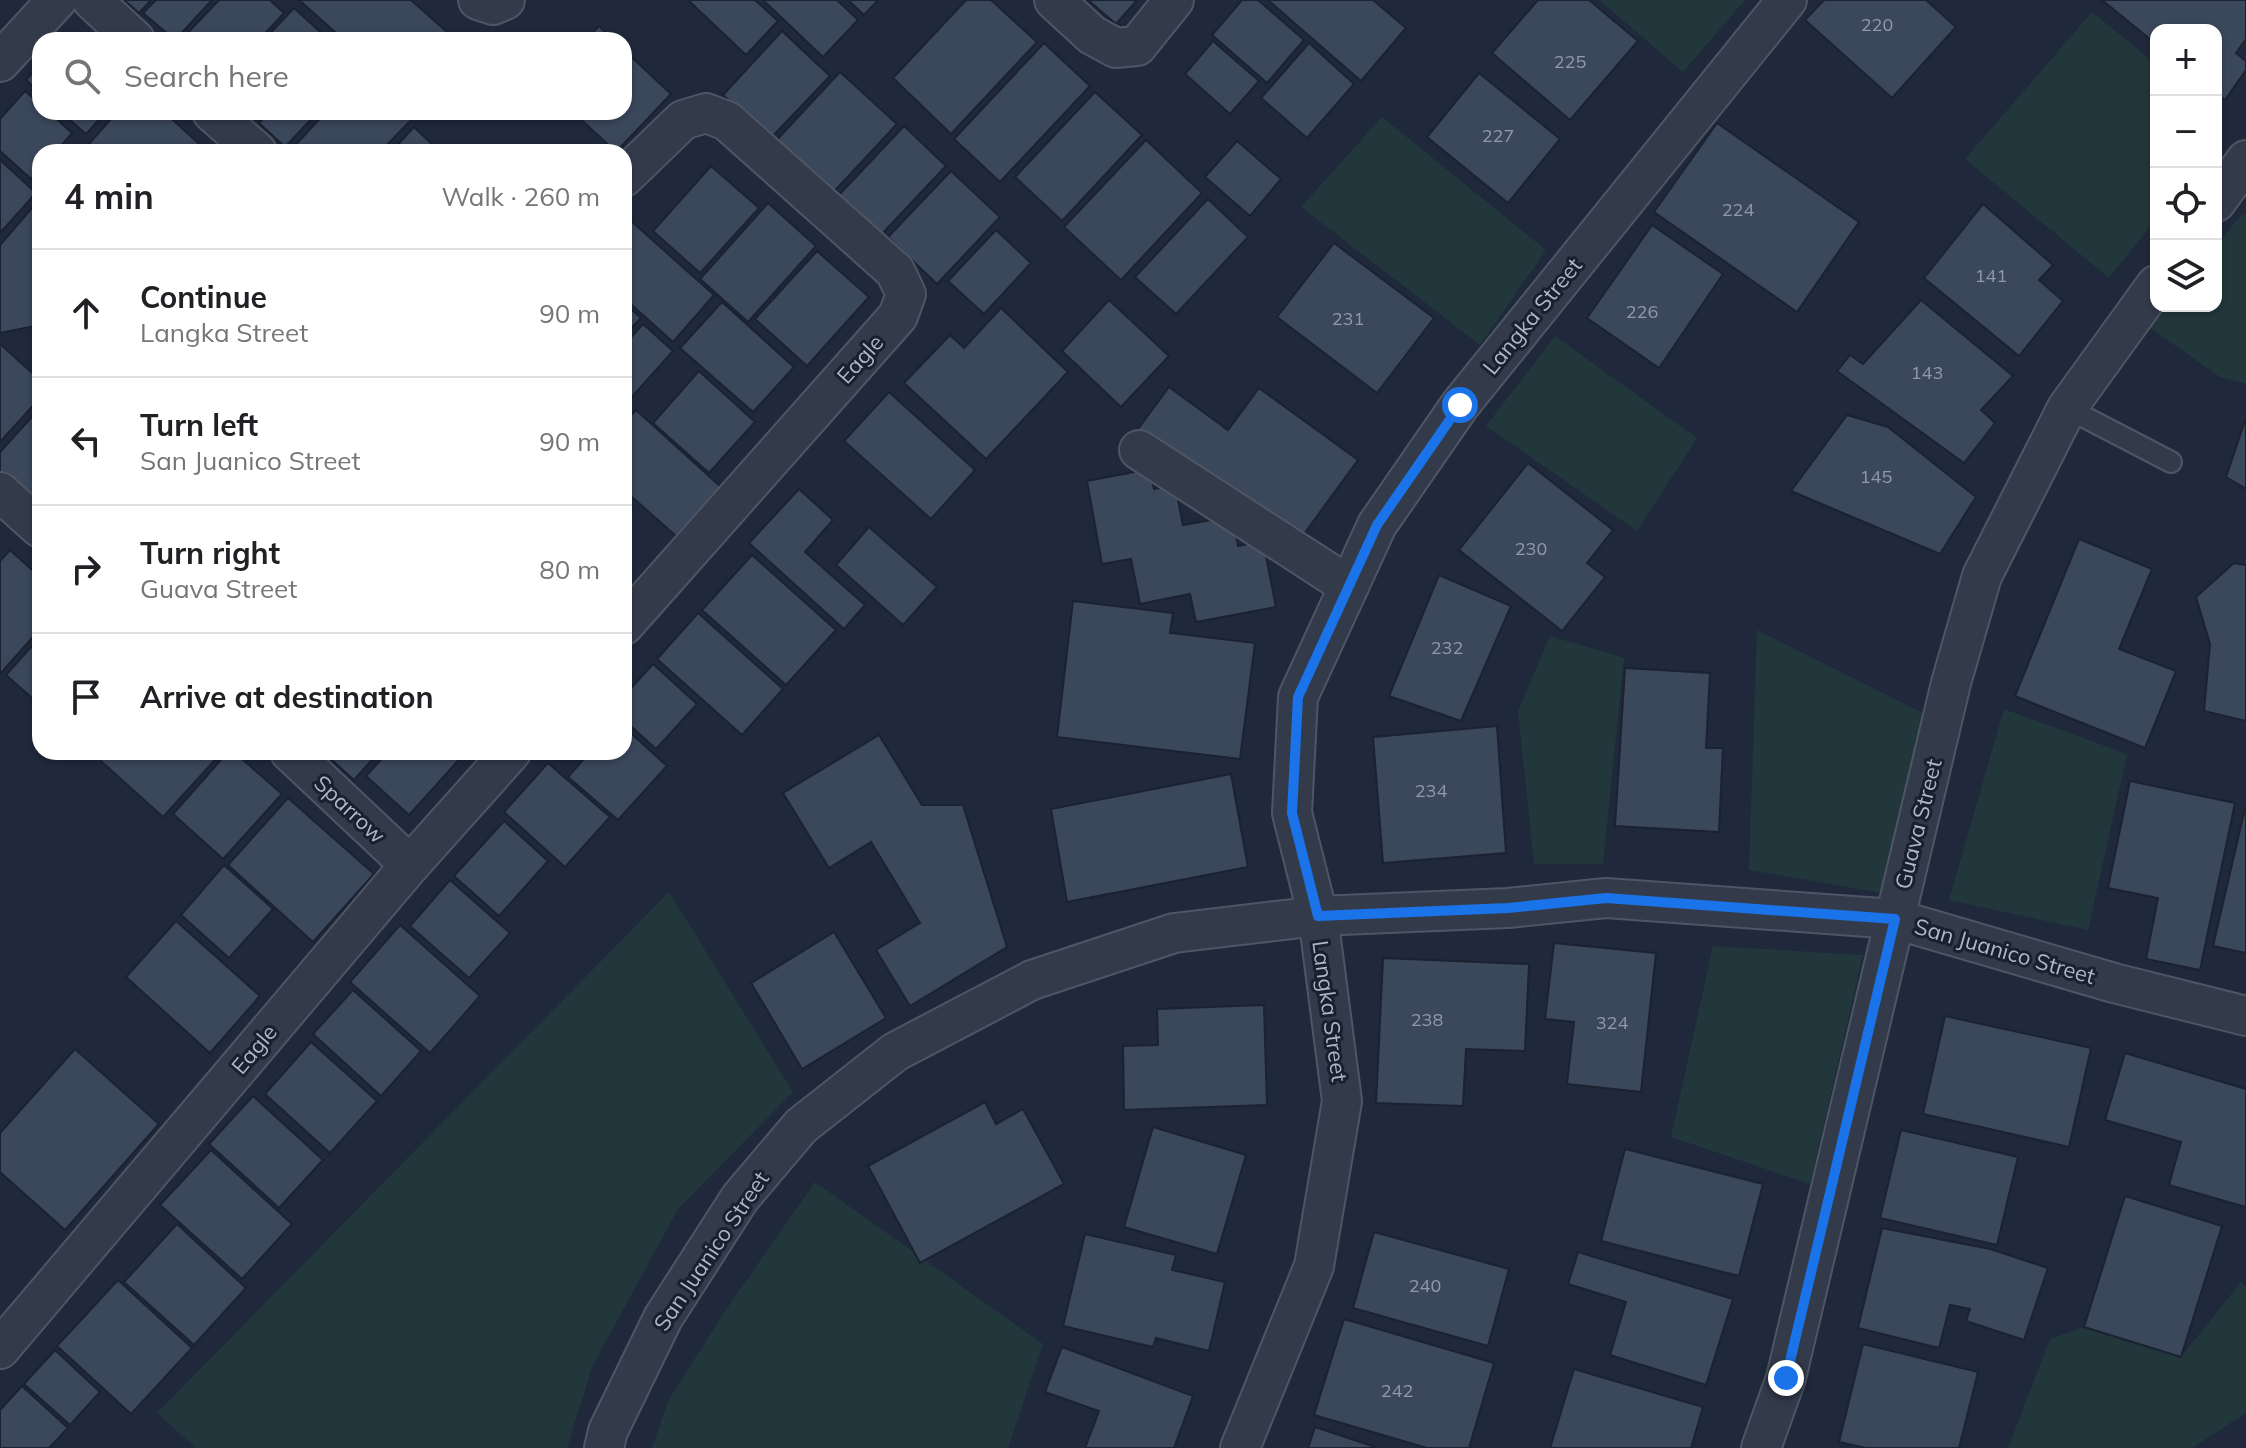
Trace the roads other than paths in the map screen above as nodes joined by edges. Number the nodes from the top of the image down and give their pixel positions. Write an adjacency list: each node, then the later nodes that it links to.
1 (57, 0): 9 (street)
2 (92, 0): 8 (street)
3 (478, 0): 4 (street)
4 (505, 0)
5 (1054, 0): 6 (street)
6 (1174, 0)
7 (1787, 0): 21 (street, Langka Street)
8 (126, 32)
9 (0, 62)
10 (219, 120): 11 (street)
11 (239, 144)
12 (2246, 160): 14 (street)
13 (632, 169): 22 (street, Eagle)
14 (2222, 194)
15 (2150, 293): 16 (street, Guava Street)
16 (2067, 408): 18 (lane); 27 (street, Guava Street)
17 (1139, 450): 21 (street)
18 (2171, 462)
19 (0, 492): 20 (street)
20 (32, 521)
21 (1349, 586): 26 (street, Langka Street)
22 (632, 616)
23 (298, 760): 25 (street, Sparrow)
24 (504, 760): 25 (street, Eagle)
25 (410, 865): 29 (street, Eagle)
26 (1318, 916): 27 (street, San Juanico Street); 30 (street, San Juanico Street); 31 (street, Langka Street)
27 (1895, 919): 28 (street, San Juanico Street); 32 (street, Guava Street)
28 (2246, 1016)
29 (0, 1349)
30 (604, 1448)
31 (1240, 1448)
32 (1761, 1448)

